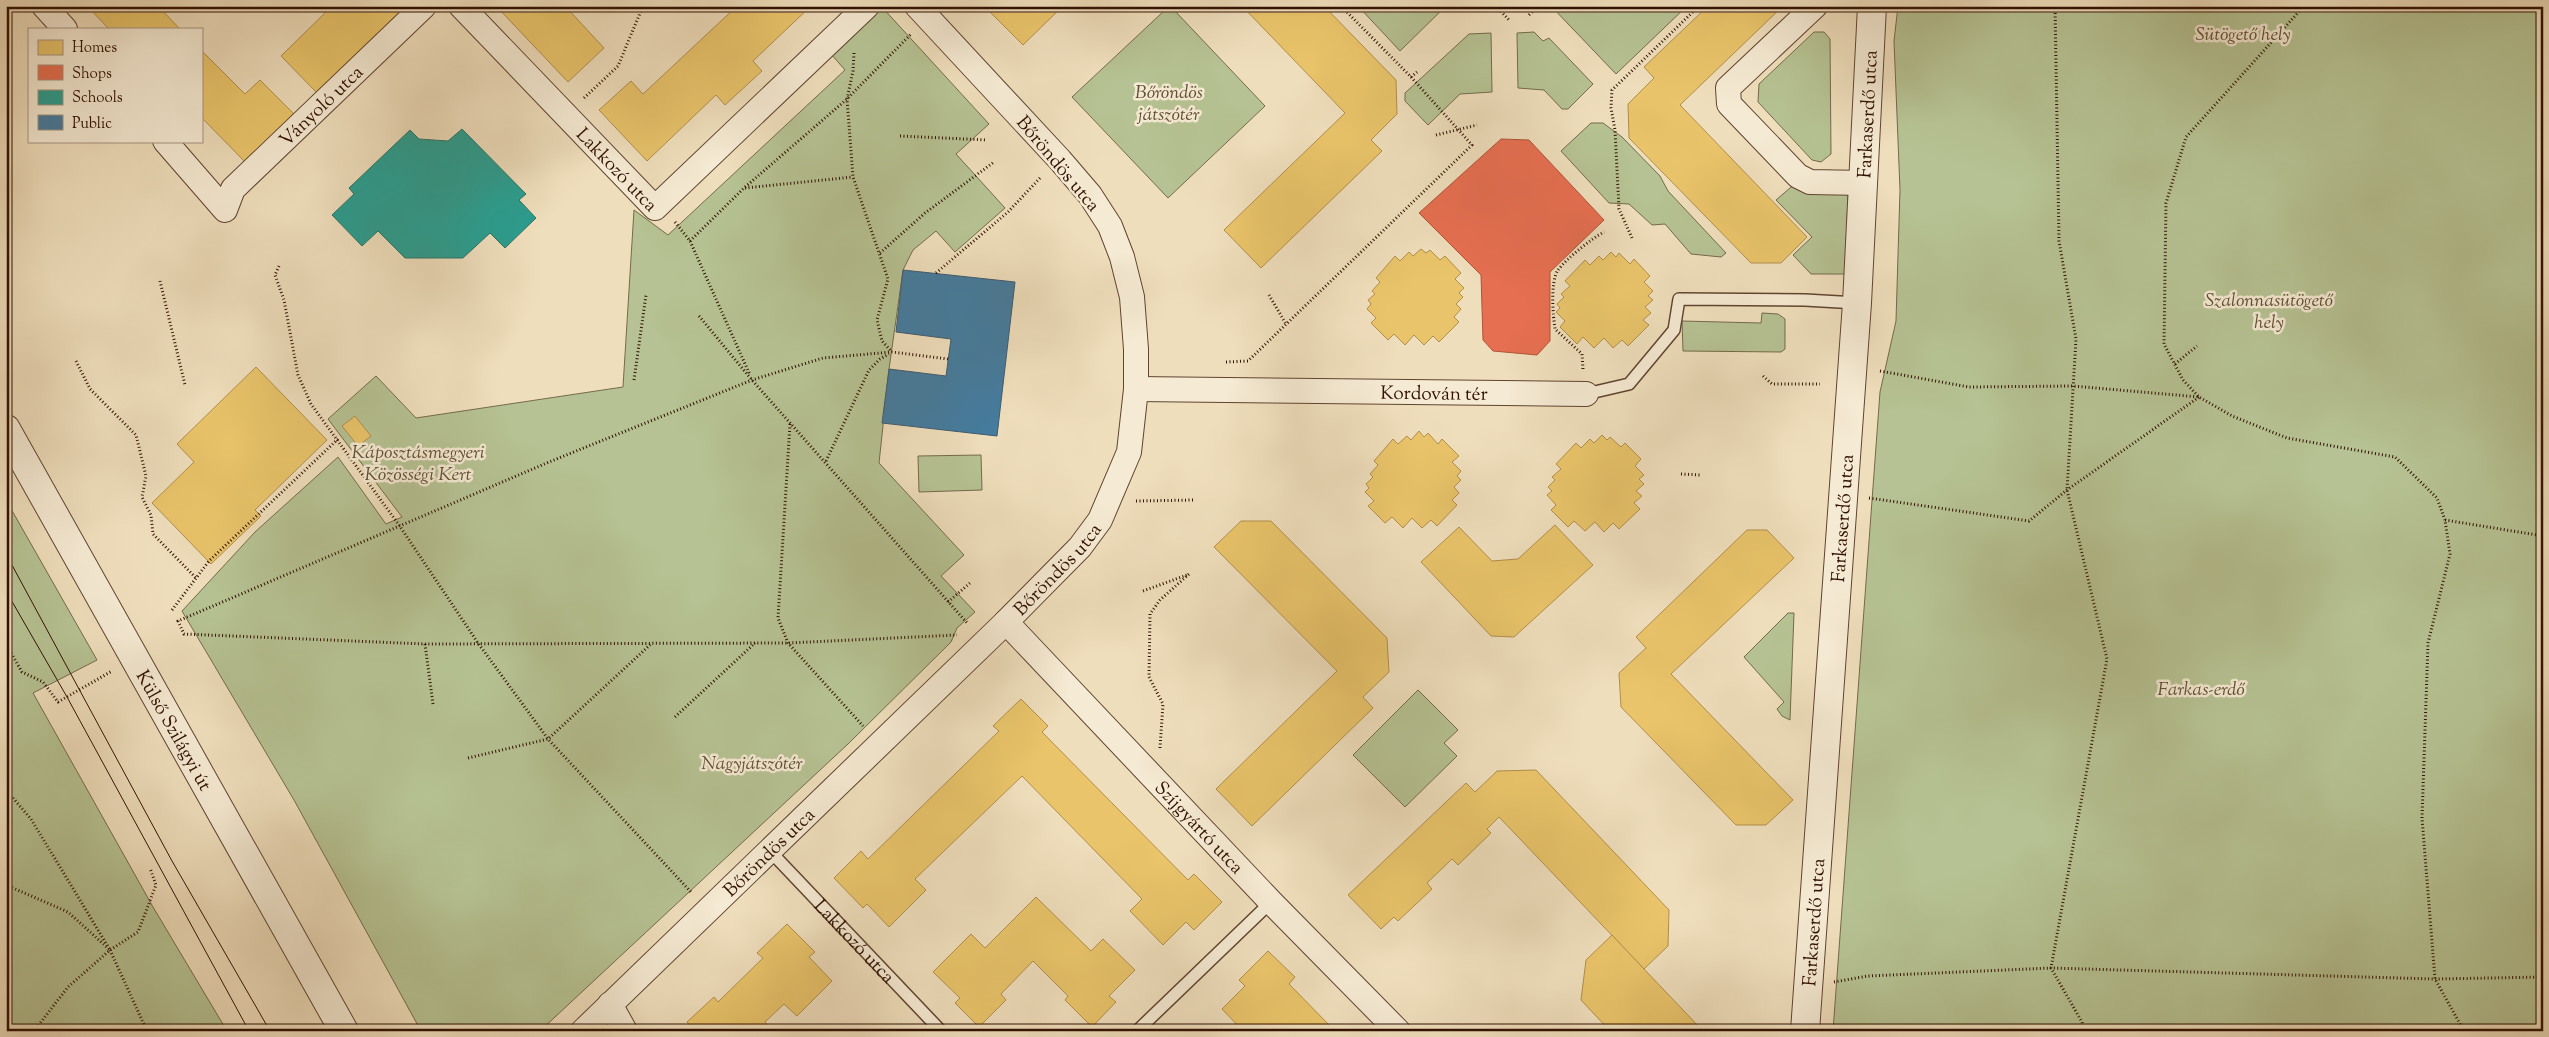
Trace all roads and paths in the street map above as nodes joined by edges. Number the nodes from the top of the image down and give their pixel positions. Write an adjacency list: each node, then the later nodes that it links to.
1 (44, 6): 17 (street)
2 (424, 6): 27 (street, Ványoló utca)
3 (461, 6): 21 (street, Lakkozó utca)
4 (644, 6): 21 (path)
5 (1341, 6): 19 (path)
6 (1496, 6): 16 (path)
7 (1538, 6): 15 (path)
8 (1699, 6): 35 (path)
9 (1815, 6): 31 (street)
10 (1872, 6): 31 (street, Farkaserdő utca)
11 (2055, 6): 58 (path)
12 (2304, 6): 51 (path)
13 (861, 12): 20 (path); 33 (street, Lakkozó utca)
14 (922, 12): 20 (path); 28 (street, Bőröndös utca)
15 (1529, 15)
16 (1509, 20)
17 (64, 28)
18 (1417, 72): 19 (path)
19 (1411, 78): 23 (path)
20 (847, 100): 30 (path); 32 (path)
21 (565, 115): 33 (street, Lakkozó utca)
22 (1477, 125): 23 (path)
23 (1458, 131): 24 (path); 45 (path)
24 (1436, 134)
25 (900, 136): 26 (path)
26 (987, 140)
27 (166, 142)
28 (1060, 160): 39 (path); 59 (street, Bőröndös utca)
29 (994, 162): 37 (path)
30 (854, 177): 32 (path); 37 (path)
31 (1864, 183): 43 (street, Farkaserdő utca)
32 (744, 188): 36 (path)
33 (660, 204): 36 (path)
34 (1604, 232): 60 (path)
35 (1632, 238)
36 (690, 240): 55 (path)
37 (880, 253): 47 (path)
38 (279, 266): 64 (path)
39 (936, 274)
40 (160, 281): 57 (path)
41 (646, 295): 54 (path)
42 (1269, 295): 45 (path)
43 (1857, 303): 60 (lane, Kordován tér); 69 (street, Farkaserdő utca)
44 (699, 316): 55 (path)
45 (1286, 324): 50 (path)
46 (2197, 346): 51 (path)
47 (892, 352): 48 (path); 55 (path); 65 (path)
48 (948, 359)
49 (76, 361): 75 (path)
50 (1226, 362)
51 (2175, 364): 61 (path)
52 (1880, 371): 58 (path)
53 (1763, 376): 56 (path)
54 (634, 380)
55 (752, 380): 62 (path); 73 (path)
56 (1820, 384)
57 (185, 385)
58 (2073, 386): 61 (path); 68 (path)
59 (1136, 389): 60 (street, Kordován tér); 80 (street, Bőröndös utca)
60 (1586, 394)
61 (2199, 397): 68 (path); 72 (path)
62 (790, 423): 65 (path); 84 (path)
63 (6, 429): 110 (street, Külső Szilágyi út)
64 (338, 440): 73 (path); 75 (path)
65 (826, 461): 78 (path)
66 (1681, 474): 67 (path)
67 (1700, 476)
68 (2067, 490): 69 (path); 103 (path)
69 (1842, 494): 106 (street, Farkaserdő utca)
70 (1195, 500): 71 (path)
71 (1133, 501)
72 (2445, 520): 74 (path); 105 (path)
73 (399, 525): 85 (path); 87 (path)
74 (2543, 536)
75 (197, 579): 79 (path)
76 (970, 583): 78 (path)
77 (1143, 591): 94 (path)
78 (948, 602): 81 (path)
79 (172, 610)
80 (1006, 622): 93 (street, Bőröndös utca); 101 (street, Szíjgyártó utca)
81 (972, 628)
82 (965, 635): 84 (path)
83 (756, 642): 84 (path); 88 (path); 91 (path)
84 (788, 642): 93 (path)
85 (478, 643): 87 (path); 88 (path); 92 (path)
86 (6, 644): 89 (path)
87 (425, 644): 90 (path)
88 (651, 644): 92 (path)
89 (112, 671)
90 (433, 704)
91 (676, 717)
92 (548, 739): 95 (path); 100 (path)
93 (878, 744): 97 (street, Bőröndös utca)
94 (1160, 752)
95 (468, 758)
96 (6, 790): 102 (path)
97 (769, 850): 107 (street, Bőröndös utca); 113 (lane, Lakkozó utca)
98 (150, 868): 102 (path)
99 (6, 885): 102 (path)
100 (697, 898)
101 (1271, 902): 114 (lane); 115 (street, Szíjgyártó utca)
102 (110, 950): 108 (path); 109 (path)
103 (2051, 968): 105 (path); 106 (path); 117 (path)
104 (2543, 977): 105 (path)
105 (2434, 979): 118 (path)
106 (1808, 988): 116 (street, Farkaserdő utca)
107 (610, 1004): 111 (street, Bőröndös utca); 112 (street)
108 (34, 1031)
109 (147, 1031)
110 (344, 1031)
111 (583, 1031)
112 (625, 1031)
113 (941, 1031)
114 (1137, 1031)
115 (1398, 1031)
116 (1805, 1031)
117 (2084, 1031)
118 (2464, 1031)

